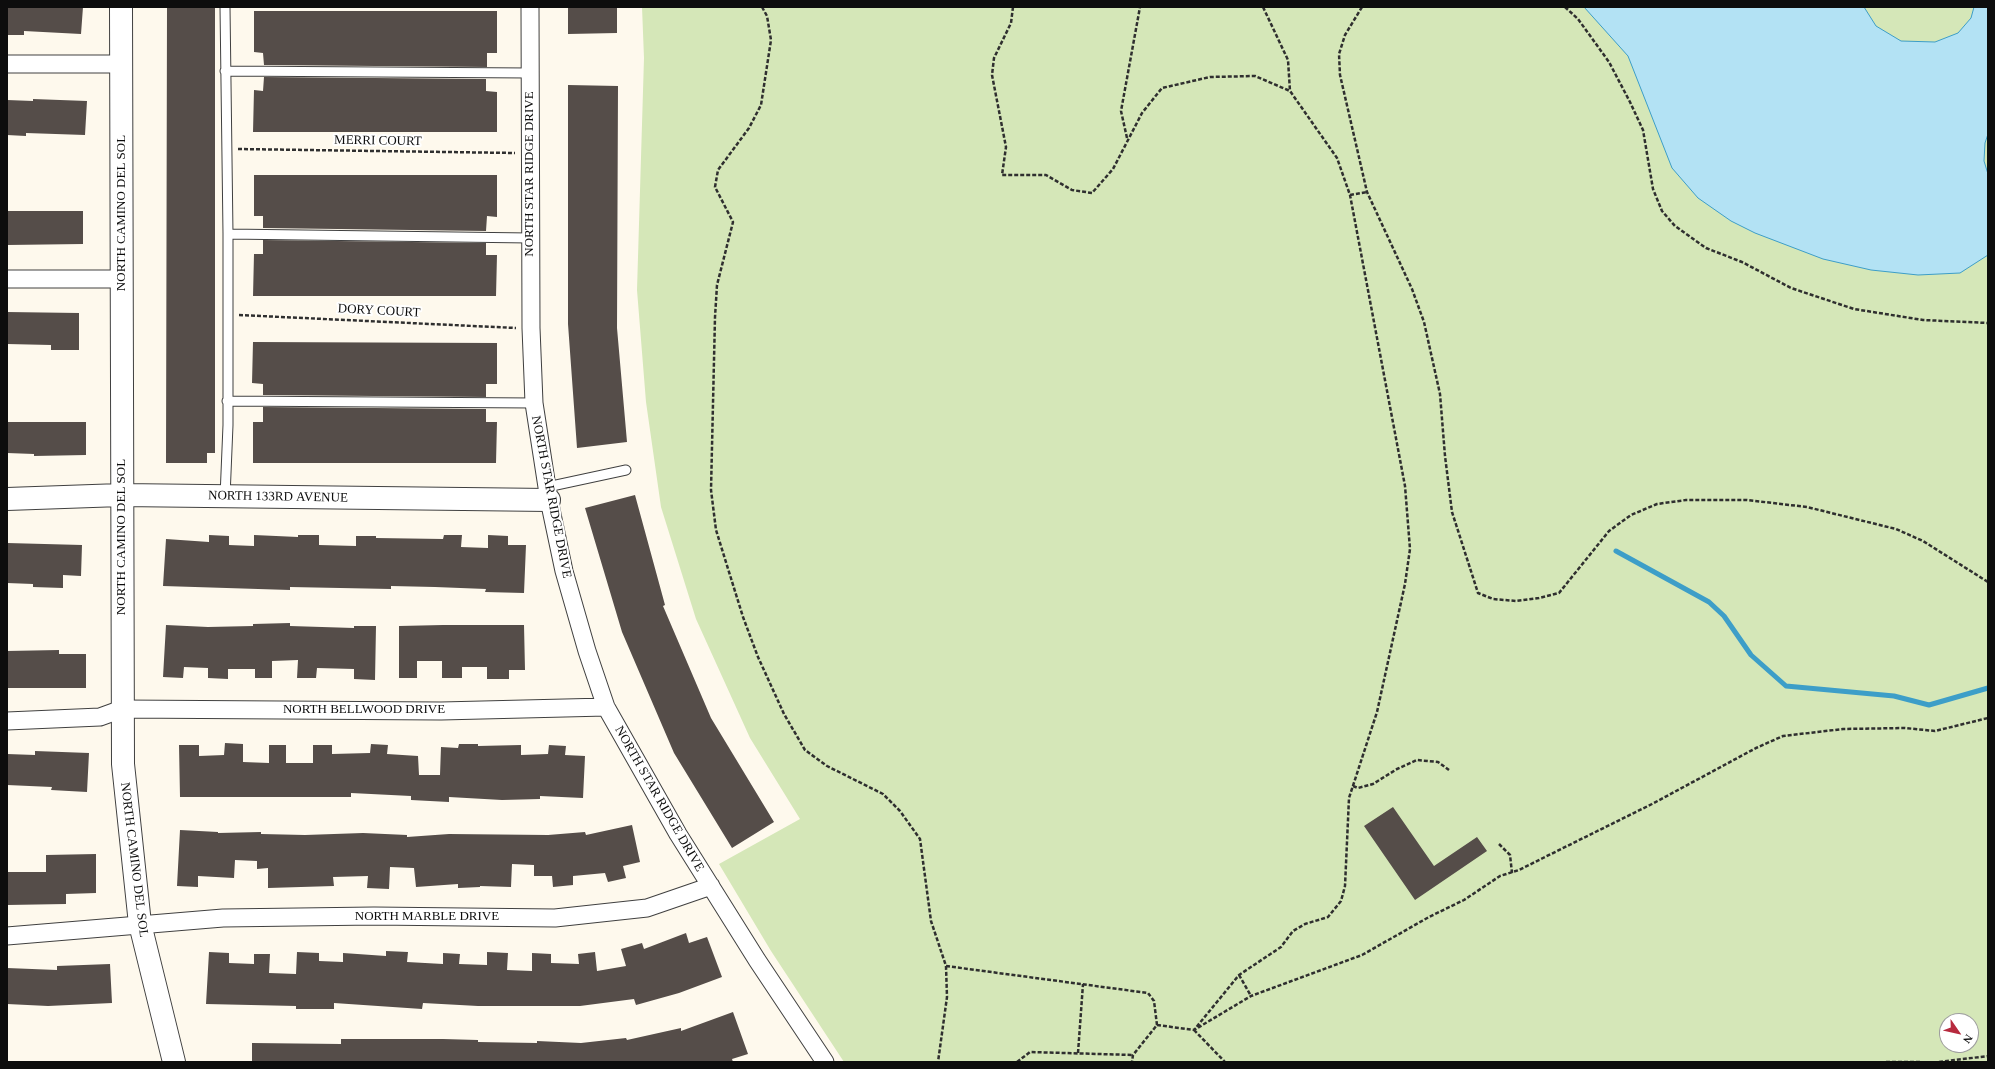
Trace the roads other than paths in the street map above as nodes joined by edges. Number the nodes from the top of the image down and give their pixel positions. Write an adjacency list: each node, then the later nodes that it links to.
1 (121, 7): 5 (street, NORTH CAMINO DEL SOL)
2 (225, 7): 6 (lane)
3 (530, 7): 7 (street, NORTH STAR RIDGE DRIVE)
4 (7, 64): 5 (street)
5 (121, 64): 11 (street, NORTH CAMINO DEL SOL)
6 (225, 71): 7 (lane); 8 (lane)
7 (529, 73): 9 (street, NORTH STAR RIDGE DRIVE)
8 (228, 234): 9 (lane); 12 (lane)
9 (530, 238): 13 (street, NORTH STAR RIDGE DRIVE)
10 (7, 279): 11 (street)
11 (122, 279): 16 (street, NORTH CAMINO DEL SOL)
12 (227, 401): 13 (lane); 17 (lane)
13 (534, 403): 15 (street, NORTH STAR RIDGE DRIVE)
14 (626, 470): 15 (lane)
15 (548, 494): 17 (street, NORTH 133RD AVENUE); 19 (street, NORTH STAR RIDGE DRIVE)
16 (122, 495): 17 (street, NORTH 133RD AVENUE); 18 (street, NORTH 133RD AVENUE); 20 (street, NORTH CAMINO DEL SOL)
17 (225, 497)
18 (7, 499)
19 (606, 707): 20 (street, NORTH BELLWOOD DRIVE); 22 (street, NORTH STAR RIDGE DRIVE)
20 (122, 710): 21 (street, NORTH BELLWOOD DRIVE); 23 (street, NORTH CAMINO DEL SOL)
21 (7, 721)
22 (711, 886): 23 (street, NORTH MARBLE DRIVE); 25 (street, NORTH STAR RIDGE DRIVE)
23 (140, 924): 24 (street, NORTH MARBLE DRIVE); 26 (street, NORTH CAMINO DEL SOL)
24 (7, 936)
25 (823, 1061)
26 (174, 1062)

